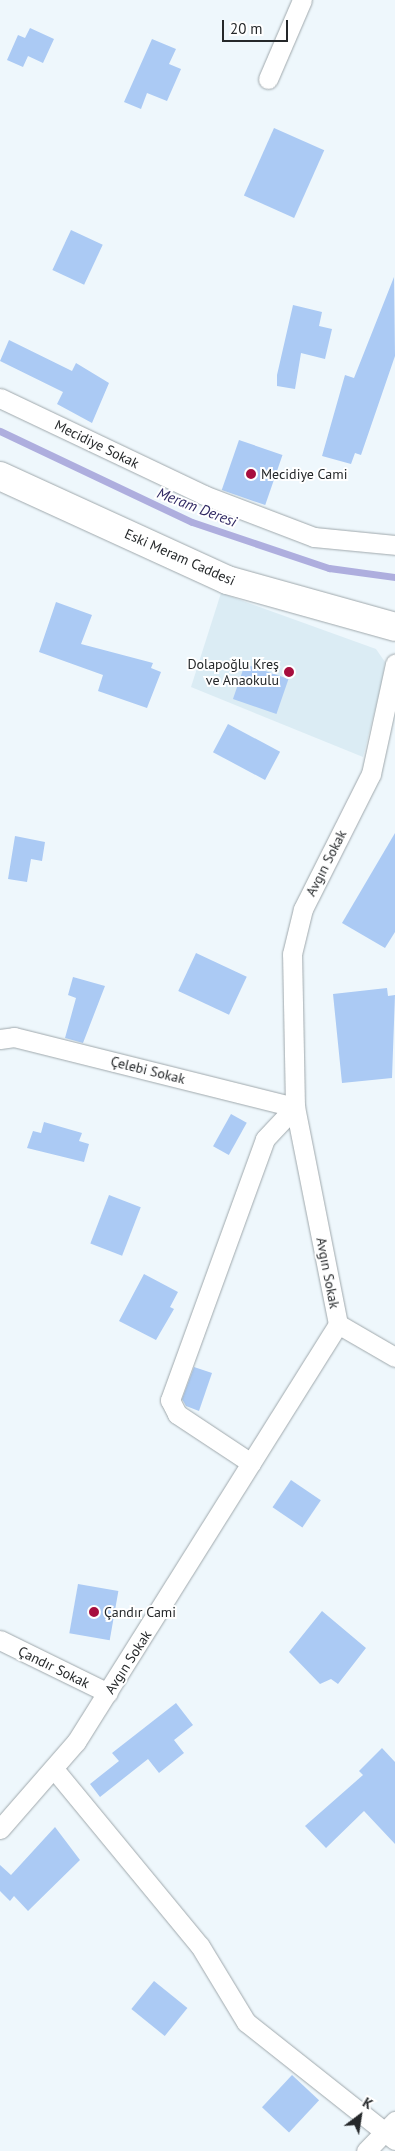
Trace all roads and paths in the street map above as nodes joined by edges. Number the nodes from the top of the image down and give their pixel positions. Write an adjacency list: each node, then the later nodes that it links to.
1 (302, 0): 2 (street)
2 (268, 79)
3 (0, 398): 5 (street, Mecidiye Sokak)
4 (0, 476): 6 (street, Eski Meram Caddesi)
5 (395, 545)
6 (395, 627)
7 (395, 664): 9 (street, Avgın Sokak)
8 (0, 1039): 9 (street, Çelebi Sokak)
9 (295, 1107): 10 (street, Avgın Sokak); 12 (street)
10 (338, 1324): 11 (street); 12 (street, Avgın Sokak)
11 (395, 1357)
12 (251, 1462): 14 (street, Avgın Sokak)
13 (0, 1640): 14 (street, Çandır Sokak)
14 (108, 1693): 15 (street, Avgın Sokak)
15 (54, 1768): 16 (street, Avgın Sokak); 17 (street)
16 (0, 1829)
17 (391, 2130): 18 (street)
18 (366, 2151)

